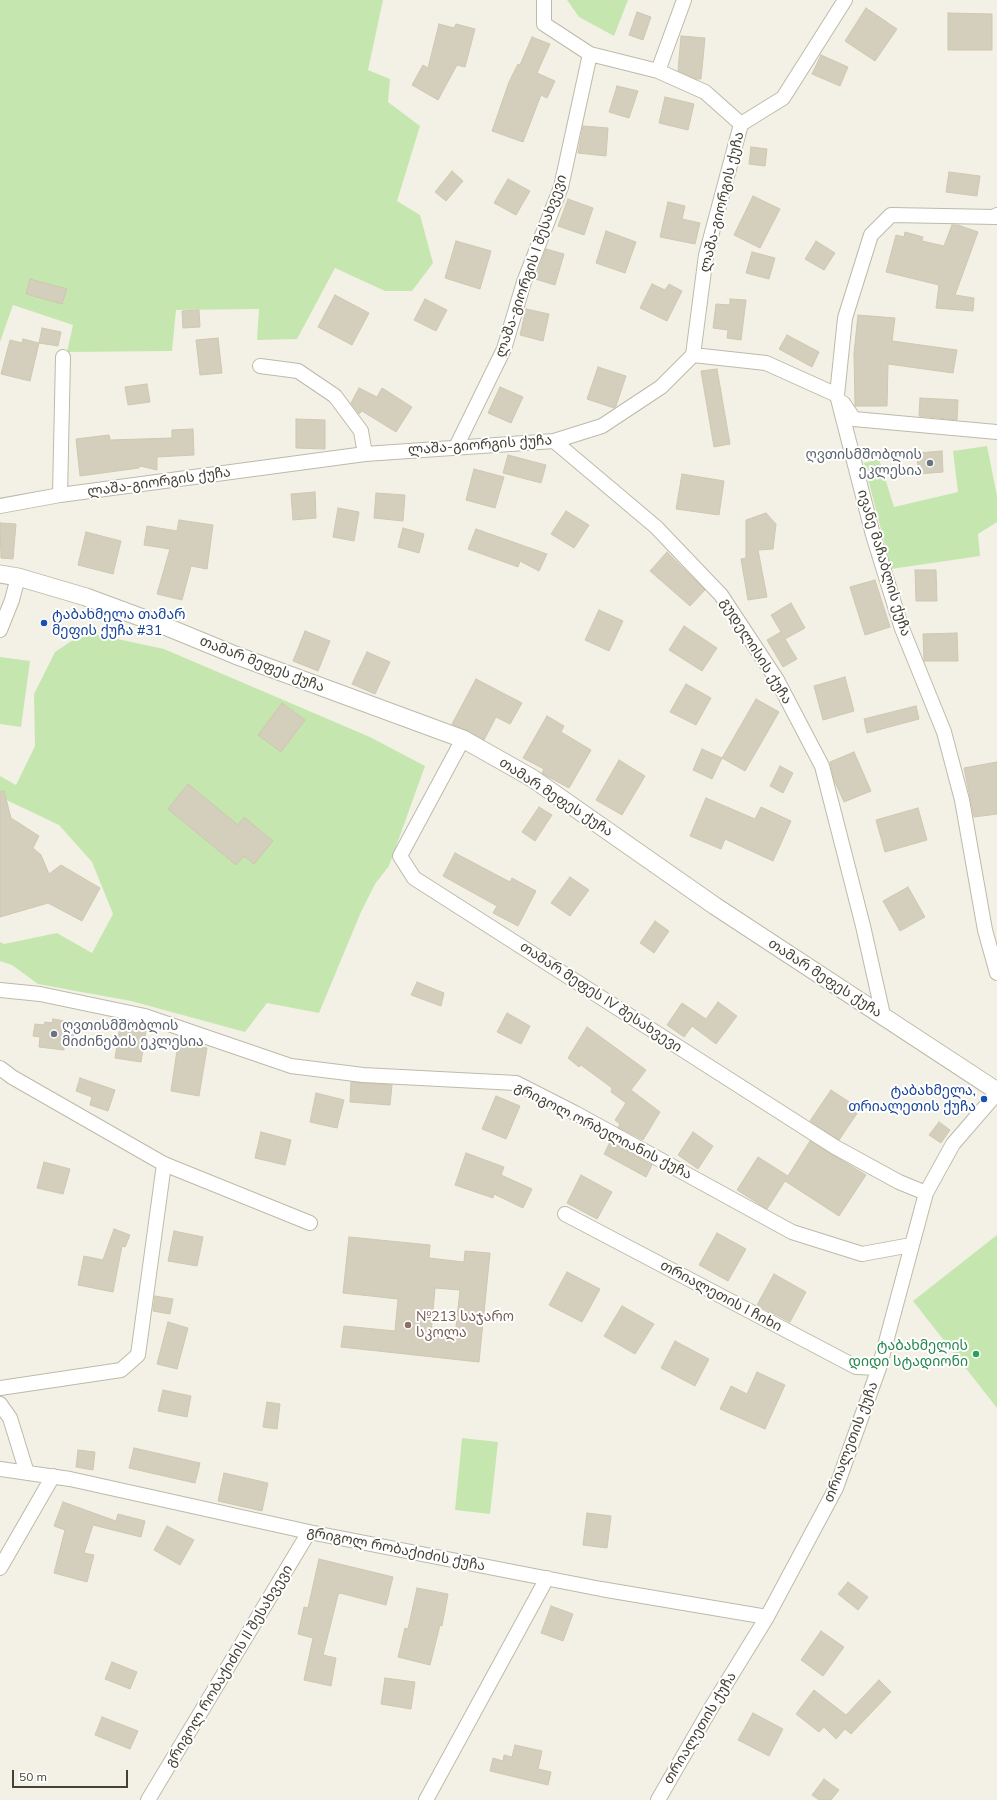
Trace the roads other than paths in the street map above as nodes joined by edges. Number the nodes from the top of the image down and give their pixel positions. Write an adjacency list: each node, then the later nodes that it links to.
1 (544, 0): 4 (street, ლაშა-გიორგის ქუჩა)
2 (684, 0): 5 (street)
3 (845, 0): 6 (street)
4 (590, 54): 5 (street, ლაშა-გიორგის ქუჩა); 14 (street, ლაშა-გიორგის I შესახვევი)
5 (658, 71): 6 (street, ლაშა-გიორგის ქუჩა)
6 (741, 124): 8 (street, ლაშა-გიორგის ქუჩა)
7 (997, 216): 11 (street, ივანე მაჩაბლის ქუჩა)
8 (693, 355): 11 (street); 13 (street, ლაშა-გიორგის ქუჩა)
9 (63, 357): 16 (street)
10 (260, 366): 15 (street)
11 (837, 395): 12 (street); 22 (street, ივანე მაჩაბლის ქუჩა)
12 (997, 432)
13 (554, 440): 14 (street, ლაშა-გიორგის ქუჩა); 24 (street, გუდელისის ქუჩა)
14 (456, 447): 15 (street, ლაშა-გიორგის ქუჩა)
15 (365, 454): 16 (street, ლაშა-გიორგის ქუჩა)
16 (60, 495): 17 (street, ლაშა-გიორგის ქუჩა)
17 (0, 506)
18 (0, 574): 19 (street, თამარ მეფეს ქუჩა)
19 (18, 577): 20 (street); 21 (street, თამარ მეფეს ქუჩა)
20 (0, 630)
21 (462, 739): 24 (street, თამარ მეფეს ქუჩა); 28 (street, თამარ მეფეს IV შესახვევი)
22 (997, 972)
23 (0, 990): 31 (street, გრიგოლ ორბელიანის ქუჩა)
24 (883, 1015): 26 (street, თამარ მეფეს ქუჩა)
25 (0, 1068): 27 (street)
26 (997, 1092): 28 (street, თრიალეთის ქუჩა)
27 (164, 1164): 30 (street); 33 (street)
28 (926, 1193): 31 (street, თრიალეთის ქუჩა)
29 (565, 1214): 32 (street, თრიალეთის I ჩიხი)
30 (310, 1223)
31 (912, 1245): 32 (street, თრიალეთის ქუჩა)
32 (879, 1368): 41 (street, თრიალეთის ქუჩა)
33 (0, 1388)
34 (0, 1404): 36 (street)
35 (0, 1469): 36 (street, გრიგოლ რობაქიძის ქუჩა)
36 (27, 1473): 37 (street, გრიგოლ რობაქიძის ქუჩა)
37 (53, 1476): 38 (street, გრიგოლ რობაქიძის ქუჩა); 39 (street)
38 (309, 1532): 40 (street, გრიგოლ რობაქიძის ქუჩა); 42 (street, გრიგოლ რობაქიძის II შესახვევი)
39 (0, 1568)
40 (547, 1578): 41 (street, გრიგოლ რობაქიძის ქუჩა); 43 (street)
41 (767, 1617): 44 (street, თრიალეთის ქუჩა)
42 (148, 1800)
43 (426, 1800)
44 (658, 1800)

